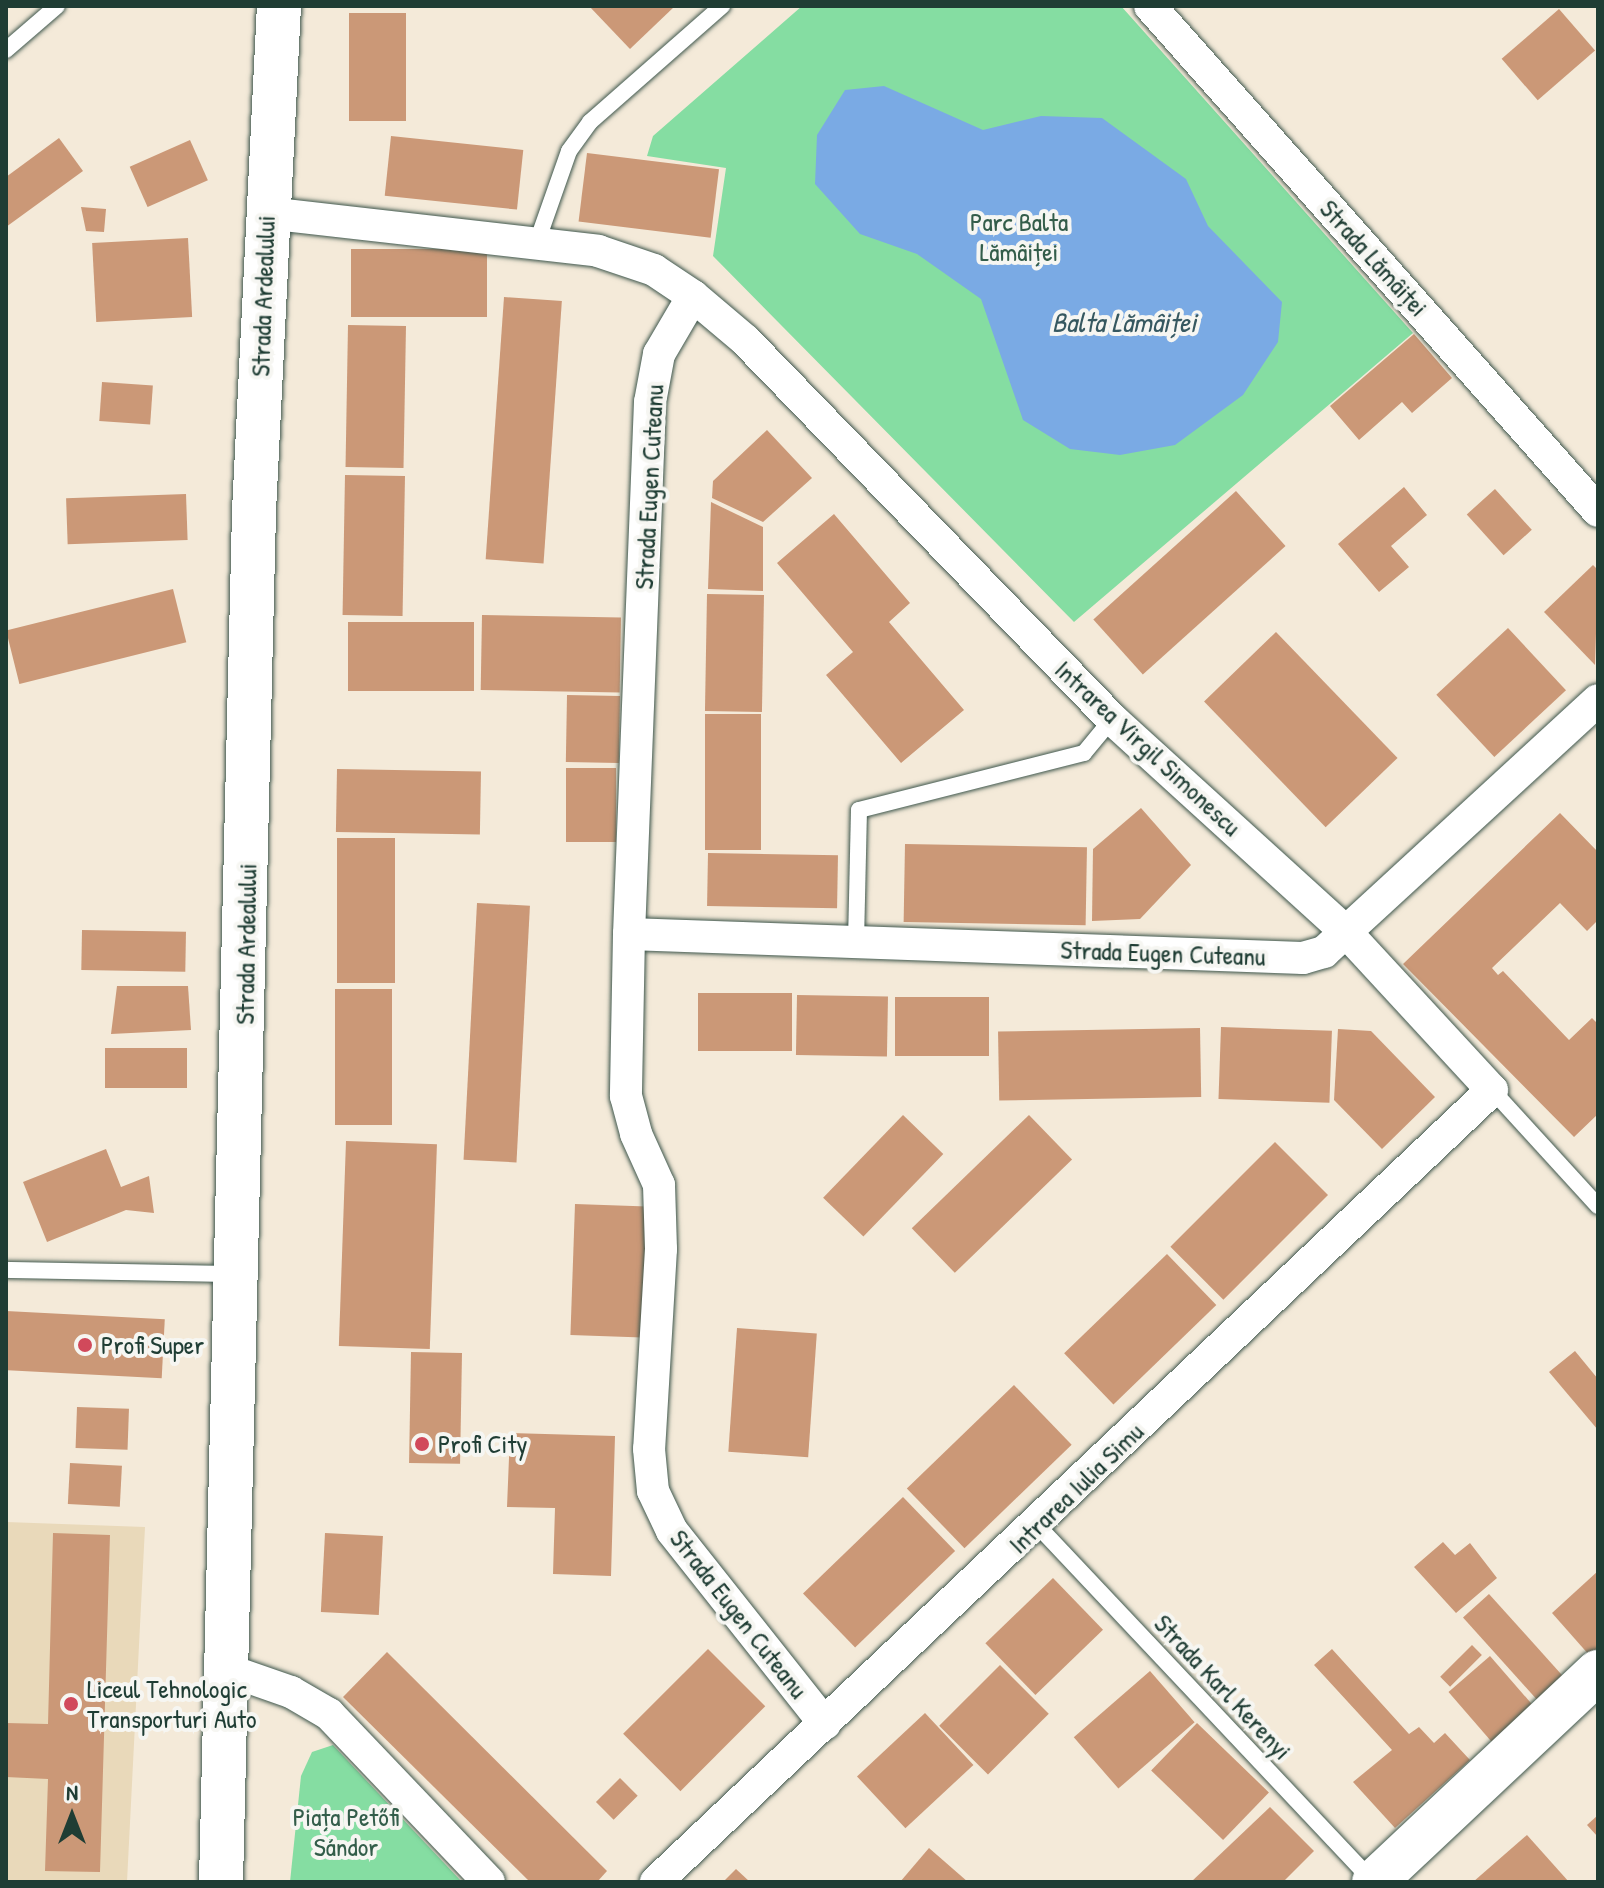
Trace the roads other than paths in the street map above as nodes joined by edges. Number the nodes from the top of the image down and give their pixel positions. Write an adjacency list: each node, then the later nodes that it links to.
1 (57, 6): 5 (lane)
2 (279, 6): 6 (street, Strada Ardealului)
3 (722, 6): 7 (lane)
4 (1150, 6): 9 (street, Strada Lămâiței)
5 (6, 50)
6 (267, 213): 7 (street); 18 (street, Strada Ardealului)
7 (537, 242): 8 (street)
8 (693, 296): 11 (street, Intrarea Virgil Simonescu); 13 (street, Strada Eugen Cuteanu)
9 (1598, 511)
10 (1598, 700): 12 (street, Strada Eugen Cuteanu)
11 (1112, 719): 12 (street, Intrarea Virgil Simonescu); 14 (lane)
12 (1346, 932): 14 (street, Strada Eugen Cuteanu); 15 (street, Intrarea Virgil Simonescu)
13 (629, 934): 14 (street, Strada Eugen Cuteanu); 22 (street, Strada Eugen Cuteanu)
14 (856, 942)
15 (1492, 1090): 16 (lane, Intrarea Virgil Simonescu); 19 (street, Intrarea Iulia Simu)
16 (1598, 1206)
17 (6, 1270): 18 (lane)
18 (237, 1274): 20 (street, Strada Ardealului)
19 (1038, 1526): 22 (street, Intrarea Iulia Simu); 26 (lane, Strada Karl Kerenyi)
20 (225, 1669): 23 (street, Strada Ardealului); 24 (street)
21 (1598, 1672): 26 (street)
22 (825, 1724): 25 (street, Intrarea Iulia Simu)
23 (221, 1882)
24 (489, 1882)
25 (656, 1882)
26 (1374, 1882)

